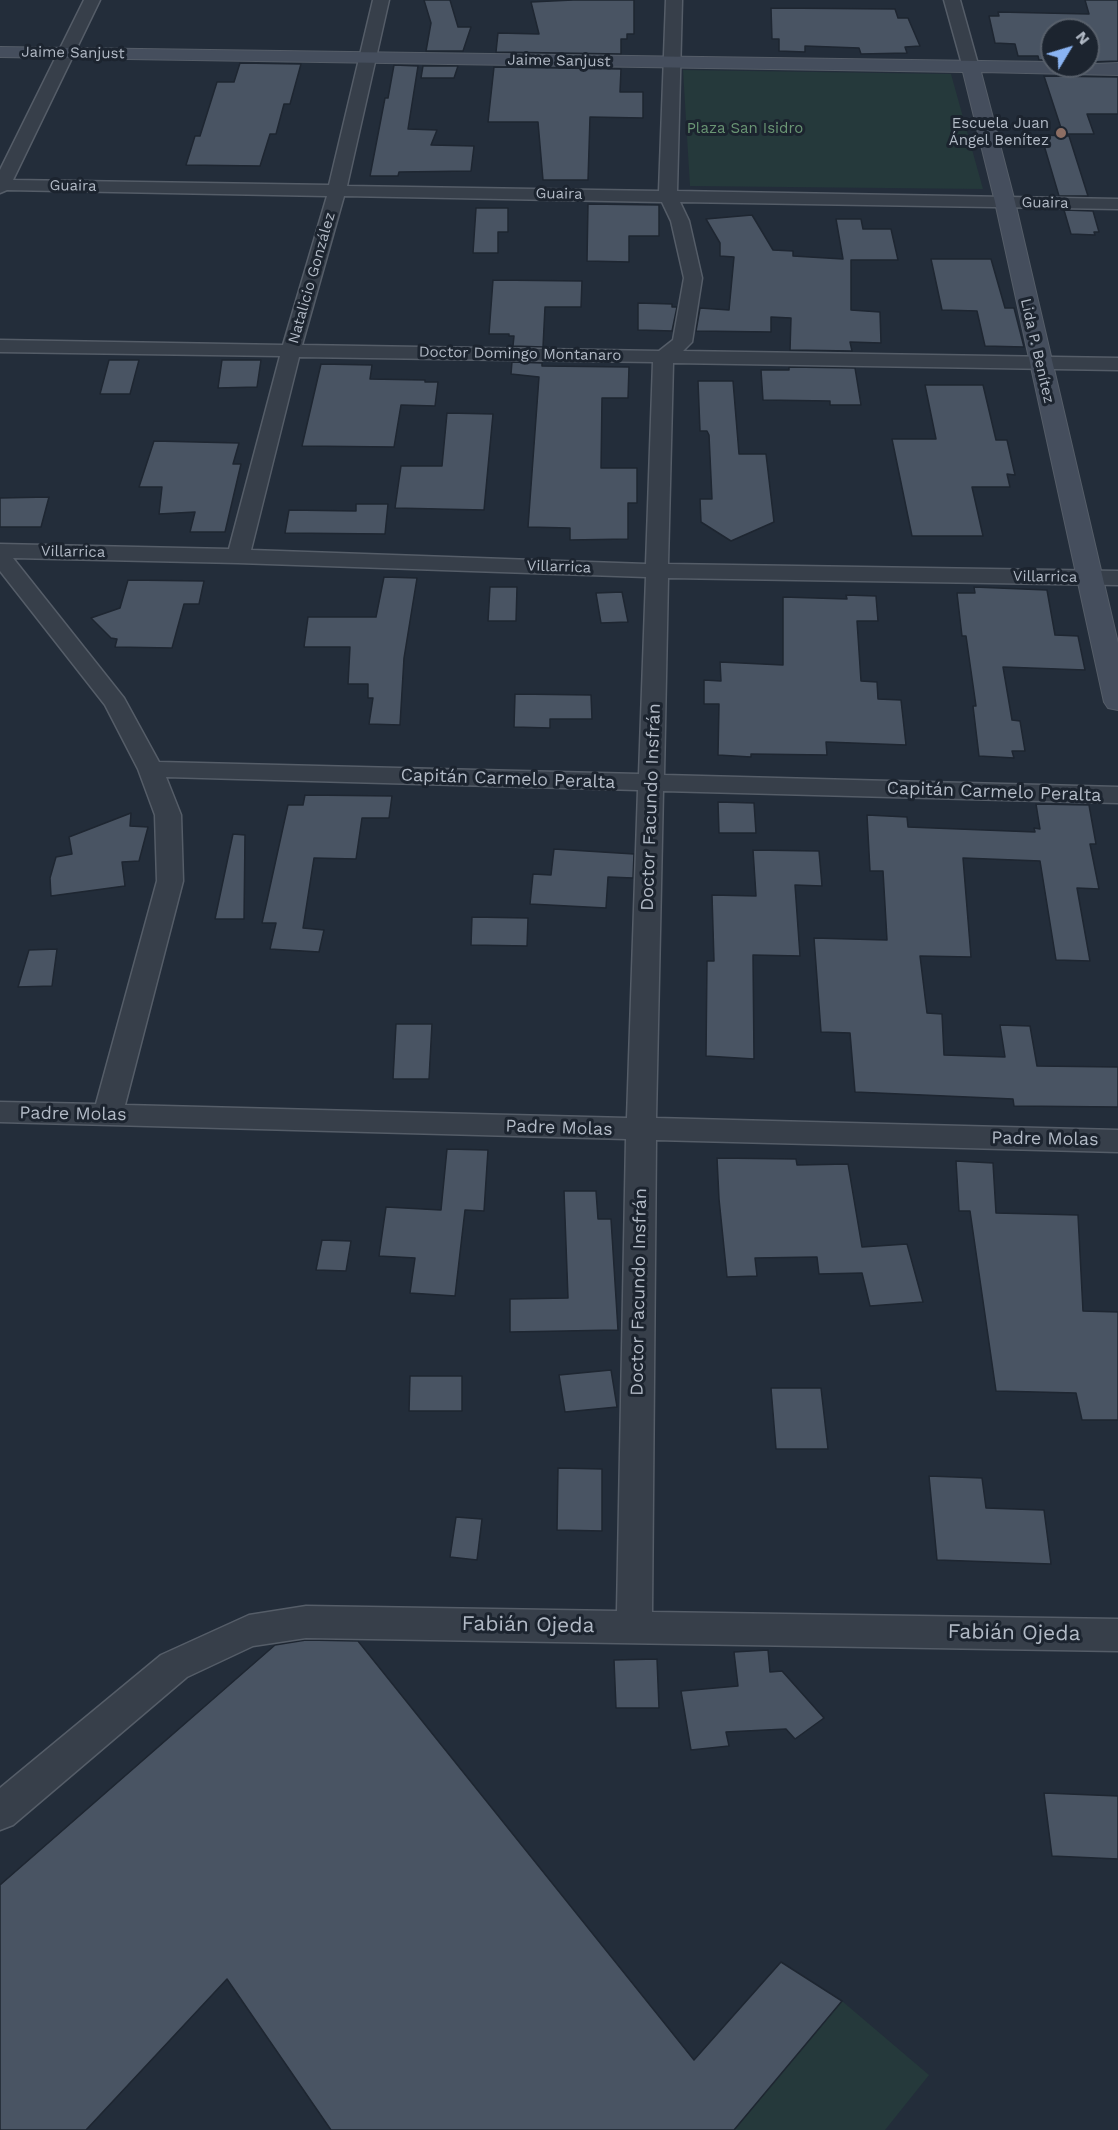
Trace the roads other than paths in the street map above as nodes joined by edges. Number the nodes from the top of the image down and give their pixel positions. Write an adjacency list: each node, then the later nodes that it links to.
1 (92, 0): 6 (street)
2 (381, 0): 7 (street, Natalicio González)
3 (674, 0): 8 (street)
4 (952, 0): 9 (street, Lida P. Benítez)
5 (0, 52): 6 (main road, Jaime Sanjust)
6 (66, 53): 7 (main road, Jaime Sanjust); 11 (street)
7 (367, 58): 8 (main road, Jaime Sanjust); 12 (street, Natalicio González)
8 (672, 63): 9 (main road, Jaime Sanjust); 13 (street)
9 (971, 68): 10 (main road, Jaime Sanjust); 14 (main road, Lida P. Benítez)
10 (1118, 69)
11 (1, 186): 12 (street, Guaira)
12 (337, 190): 13 (street, Guaira); 17 (street, Natalicio González)
13 (668, 196): 14 (street, Guaira); 18 (street)
14 (1005, 202): 15 (street, Guaira); 19 (main road, Lida P. Benítez)
15 (1118, 204)
16 (0, 346): 17 (street, Doctor Domingo Montanaro)
17 (291, 351): 18 (street, Doctor Domingo Montanaro); 23 (street, Natalicio González)
18 (663, 357): 19 (street, Doctor Domingo Montanaro); 24 (street, Doctor Facundo Insfrán)
19 (1040, 363): 20 (street, Doctor Domingo Montanaro); 25 (main road, Lida P. Benítez)
20 (1118, 364)
21 (0, 551): 23 (street, Villarrica)
22 (0, 556): 28 (street)
23 (238, 556): 24 (street, Villarrica)
24 (657, 571): 25 (street, Villarrica); 29 (street, Doctor Facundo Insfrán)
25 (1090, 577): 26 (street, Villarrica); 27 (main road, Lida P. Benítez)
26 (1118, 578)
27 (1118, 702)
28 (150, 769): 29 (street, Capitán Carmelo Peralta); 32 (street)
29 (651, 783): 30 (street, Capitán Carmelo Peralta); 33 (street, Doctor Facundo Insfrán)
30 (1118, 795)
31 (0, 1112): 32 (street, Padre Molas)
32 (108, 1114): 33 (street, Padre Molas)
33 (641, 1130): 34 (street, Padre Molas); 35 (street, Doctor Facundo Insfrán)
34 (1118, 1141)
35 (634, 1627): 36 (street, Fabián Ojeda); 37 (street, Fabián Ojeda)
36 (1118, 1635)
37 (0, 1812)

